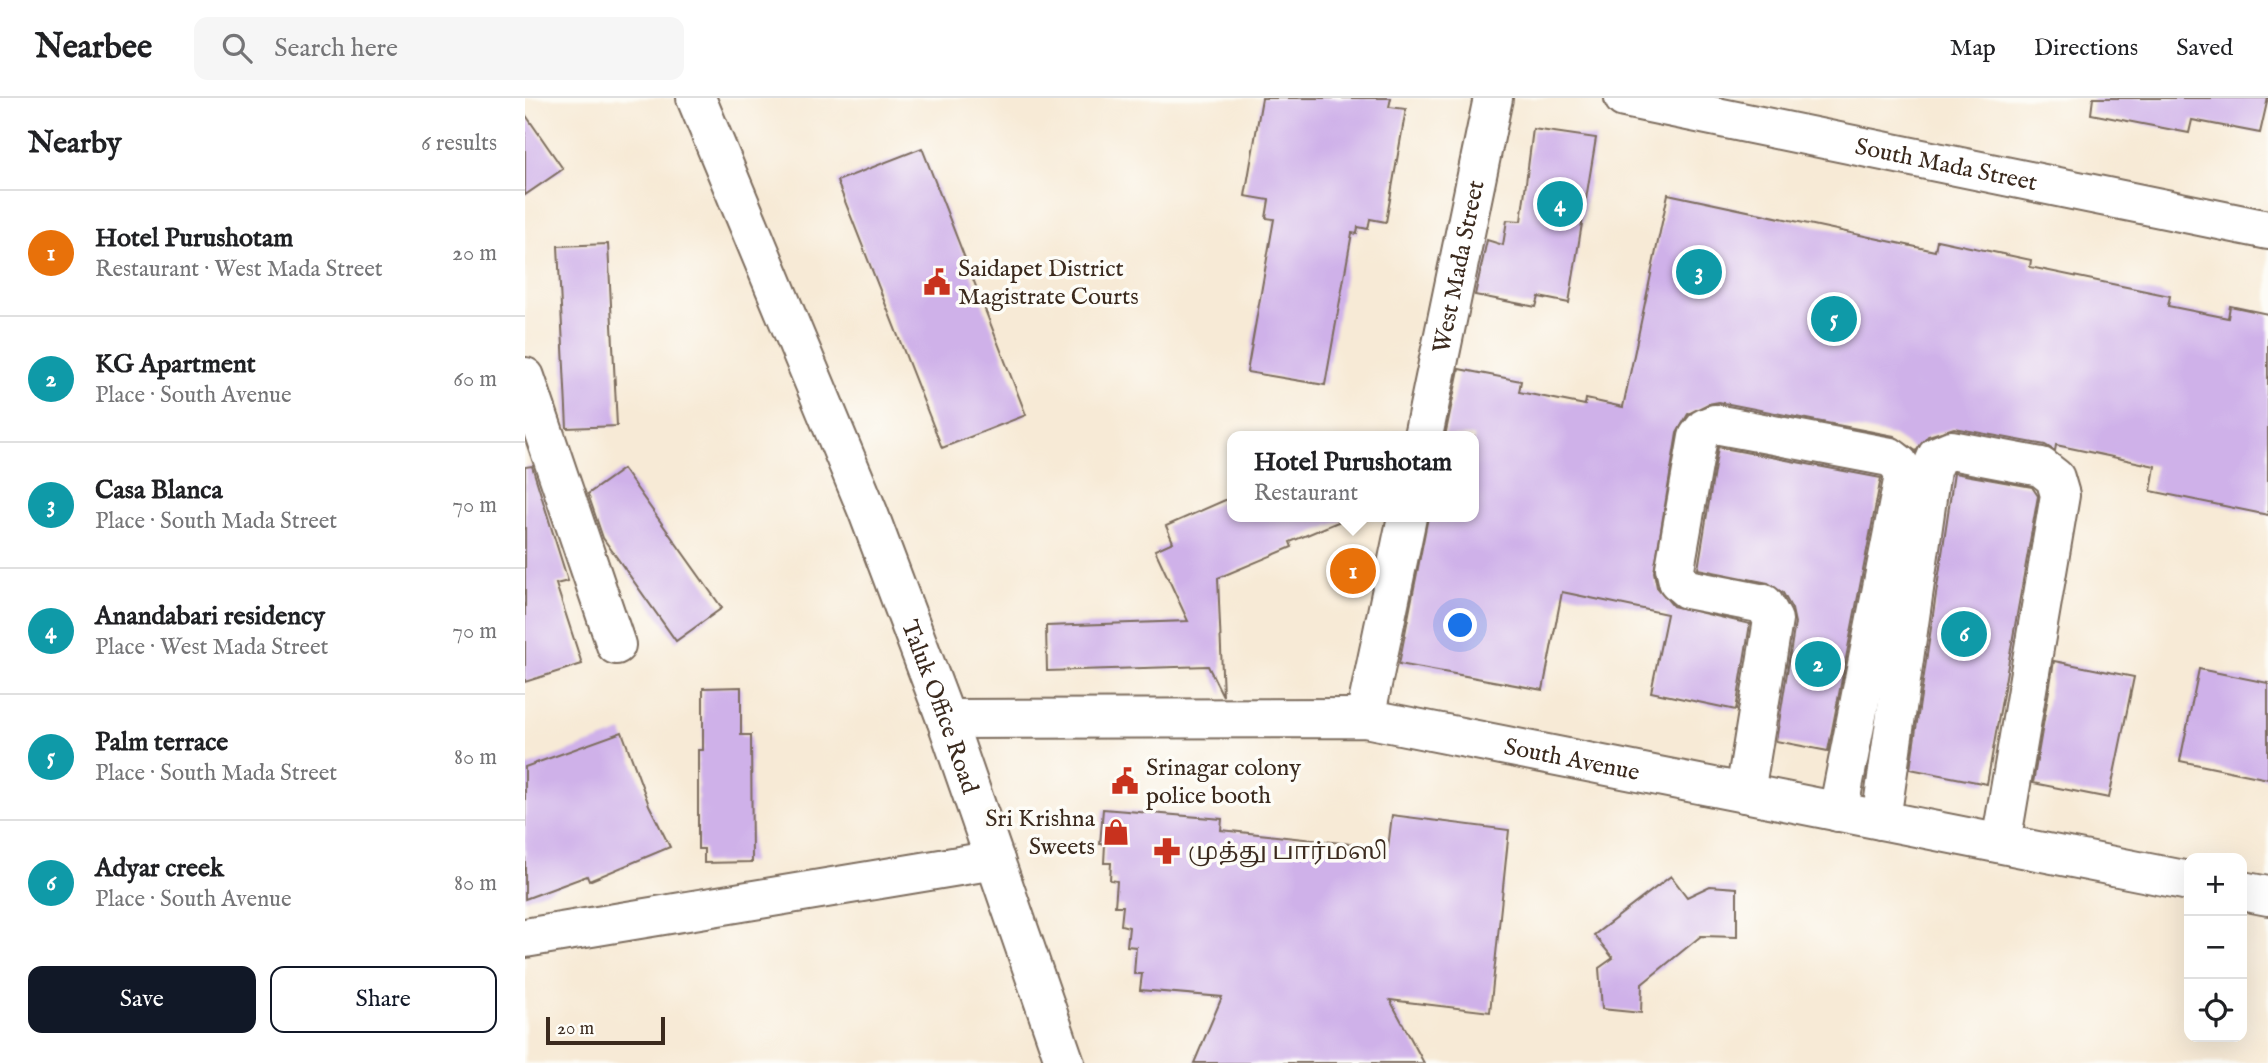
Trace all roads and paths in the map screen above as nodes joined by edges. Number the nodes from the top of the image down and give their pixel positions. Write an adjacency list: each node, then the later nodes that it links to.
1 (696, 98): 11 (street, Taluk Office Road)
2 (1493, 98): 6 (street, West Mada Street)
3 (1624, 98): 4 (street, South Mada Street)
4 (2268, 230)
5 (525, 377): 7 (street)
6 (1424, 431)
7 (541, 471): 9 (street)
8 (1406, 522): 10 (street)
9 (616, 645)
10 (1365, 718): 11 (street, South Avenue); 12 (street, South Avenue)
11 (946, 719): 16 (street, Taluk Office Road)
12 (1745, 793): 13 (street, South Avenue); 13 (street)
13 (1838, 812): 14 (street, South Avenue)
14 (1881, 820): 15 (street, South Avenue); 15 (street)
15 (2001, 843): 17 (street, South Avenue)
16 (995, 860): 20 (street); 21 (street, Taluk Office Road)
17 (2184, 880)
18 (2247, 892): 19 (street)
19 (2268, 896)
20 (525, 938)
21 (1065, 1063)

